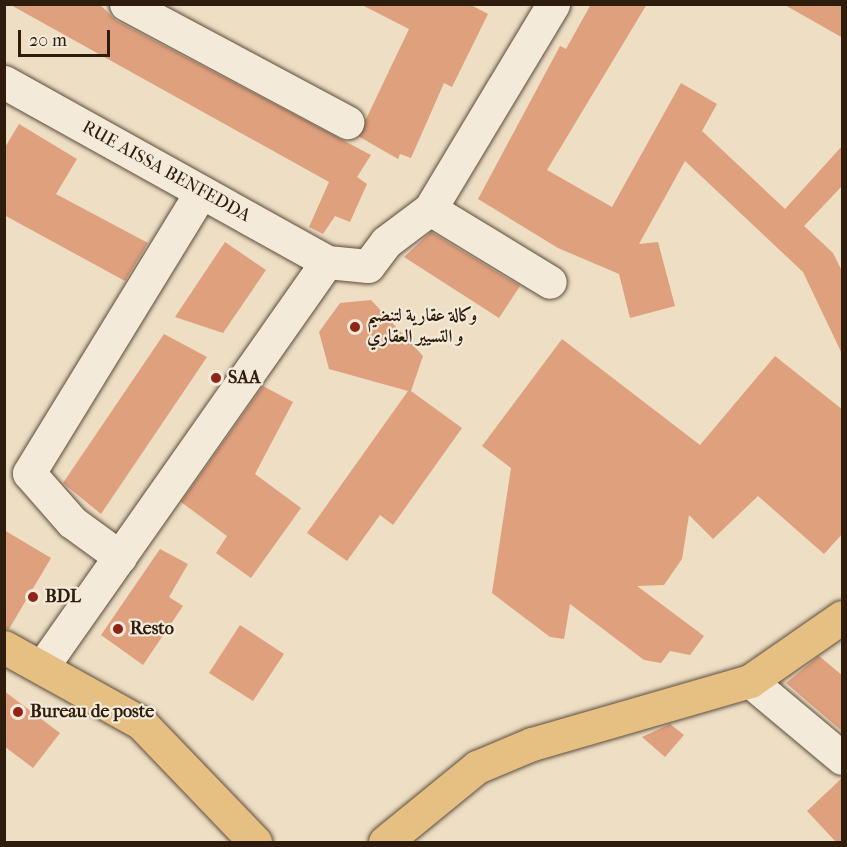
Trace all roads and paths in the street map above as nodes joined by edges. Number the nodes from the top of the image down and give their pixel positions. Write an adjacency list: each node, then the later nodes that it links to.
1 (126, 4): 4 (street)
2 (553, 4): 6 (street)
3 (4, 82): 5 (street, RUE AISSA BENFEDDA)
4 (347, 122)
5 (201, 192): 7 (street, RUE AISSA BENFEDDA); 9 (street)
6 (430, 209): 7 (street); 8 (street)
7 (327, 262): 9 (street)
8 (550, 282)
9 (120, 556): 12 (street)
10 (843, 617): 13 (main road)
11 (4, 646): 12 (main road)
12 (42, 667): 15 (main road)
13 (750, 681): 14 (street); 16 (main road)
14 (843, 758)
15 (255, 843)
16 (385, 843)

